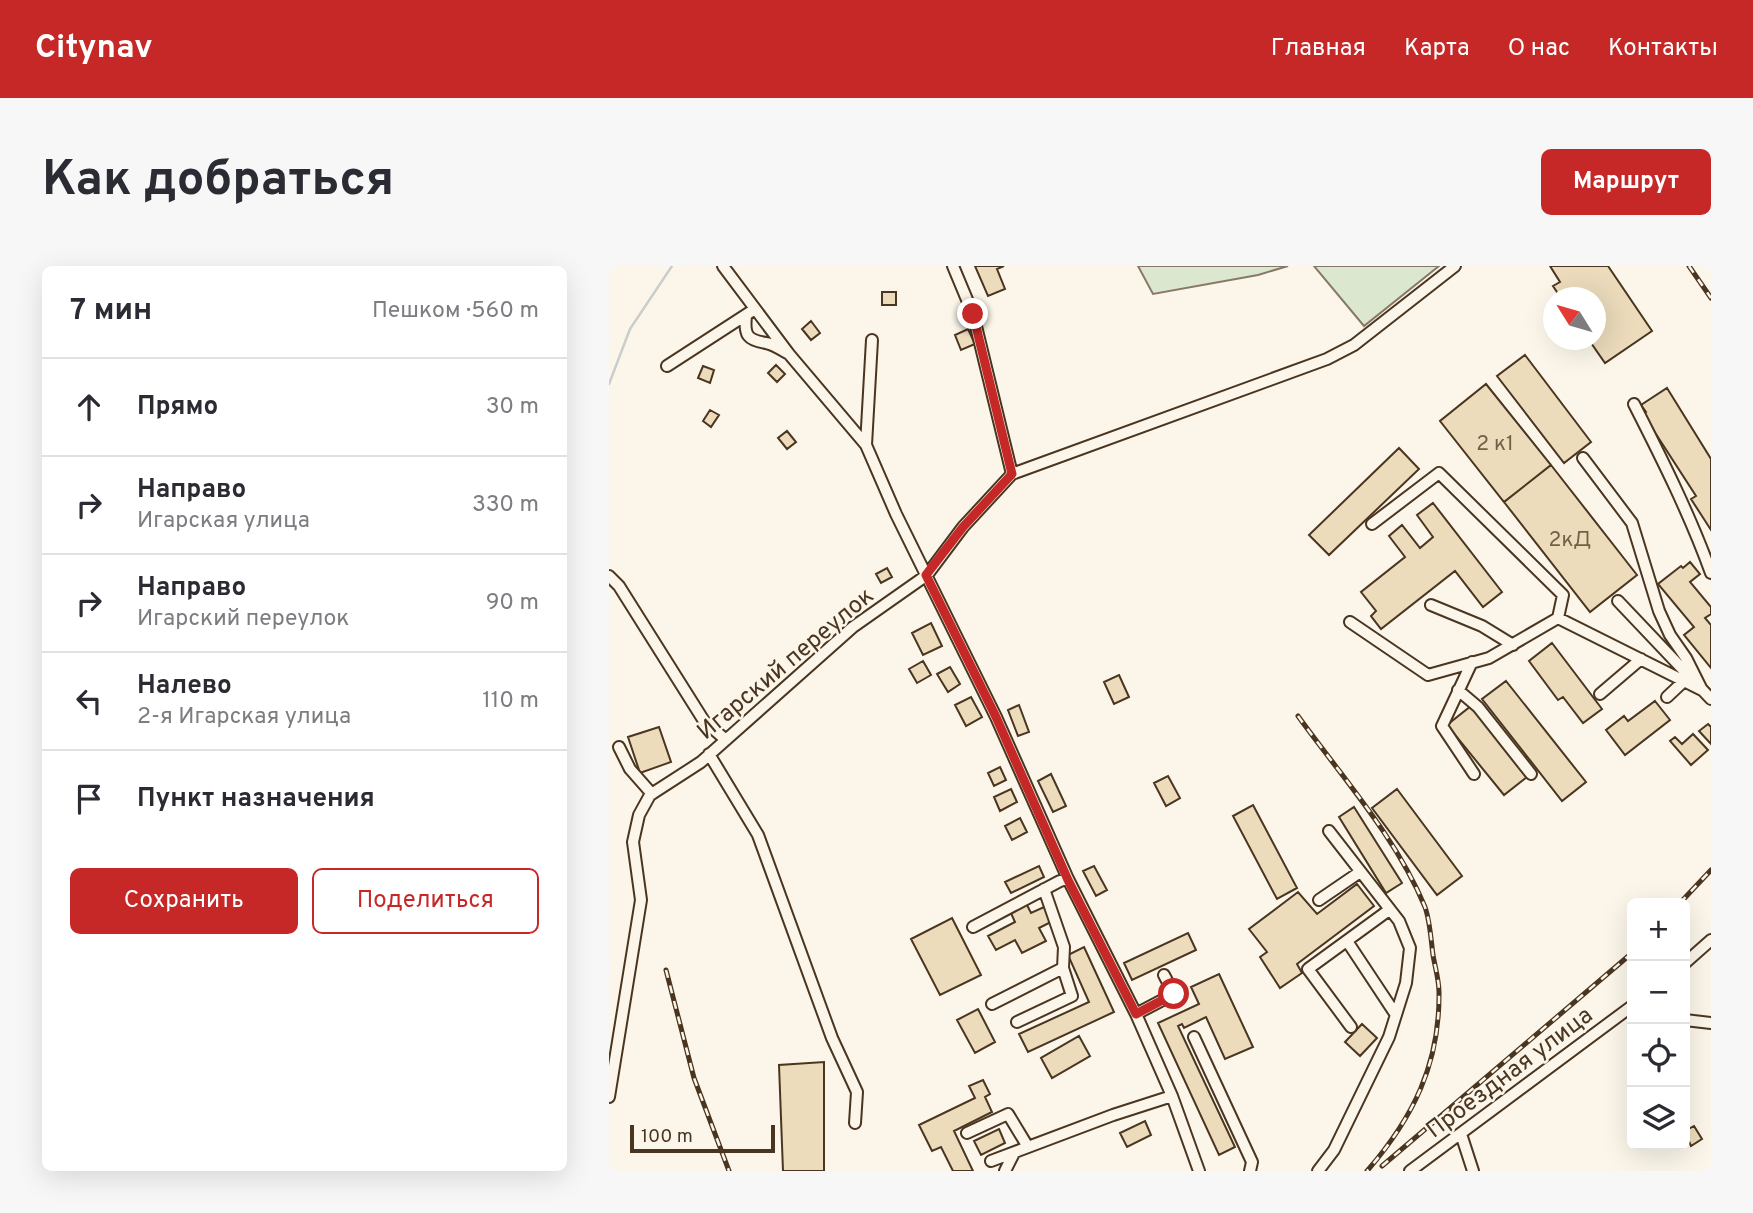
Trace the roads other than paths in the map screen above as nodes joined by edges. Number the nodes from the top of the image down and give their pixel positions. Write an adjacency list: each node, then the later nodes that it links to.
1 (723, 266): 4 (street)
2 (953, 266): 11 (street)
3 (1455, 266): 11 (street, Игарский переулок)
4 (750, 313): 6 (street); 6 (street); 7 (street)
5 (871, 341): 9 (street)
6 (789, 354): 9 (street)
7 (667, 366)
8 (1634, 404): 13 (street)
9 (866, 444): 14 (street)
10 (1583, 458): 25 (street)
11 (1012, 474): 14 (street, Игарский переулок)
12 (1372, 523): 18 (street)
13 (1711, 573)
14 (926, 575): 29 (street, Игарский переулок); 37 (street)
15 (609, 576): 29 (street)
16 (1618, 601): 25 (street)
17 (1431, 605): 20 (street)
18 (1559, 618): 20 (street); 21 (street)
19 (1350, 622): 22 (street)
20 (1513, 645): 22 (street)
21 (1641, 659): 23 (street); 26 (street)
22 (1472, 662): 24 (street)
23 (1684, 681): 25 (street); 27 (street)
24 (1458, 690): 32 (street); 33 (street)
25 (1702, 690): 28 (street)
26 (1600, 694)
27 (1667, 697)
28 (1711, 699)
29 (726, 740): 31 (street, Игарский переулок)
30 (619, 747): 34 (street)
31 (709, 754): 34 (street, Игарский переулок); 58 (street)
32 (1474, 774)
33 (1531, 774)
34 (652, 794): 57 (street)
35 (1329, 831): 36 (street)
36 (1360, 872): 39 (street); 40 (street)
37 (1068, 880): 38 (street); 49 (street)
38 (1044, 889): 41 (street); 45 (street)
39 (1319, 900)
40 (1389, 910): 43 (street); 50 (street)
41 (974, 927)
42 (1711, 940): 44 (street)
43 (1347, 941): 50 (street); 54 (street)
44 (1687, 961)
45 (1063, 968): 47 (street); 52 (street)
46 (1164, 975): 49 (street)
47 (992, 1004)
48 (1627, 1010): 60 (street, Проездная улица)
49 (1136, 1014): 56 (street)
50 (1396, 1015): 68 (street)
51 (1690, 1021): 53 (street)
52 (1017, 1022)
53 (1711, 1023)
54 (1351, 1027)
55 (1194, 1037): 67 (street)
56 (1172, 1096): 61 (street); 64 (street)
57 (609, 1097)
58 (855, 1124)
59 (967, 1133): 61 (street)
60 (1461, 1133): 69 (street, Проездная улица); 70 (street)
61 (1028, 1147): 62 (street)
62 (1014, 1153): 63 (street); 65 (street)
63 (991, 1161)
64 (1198, 1168): 66 (street)
65 (1005, 1171)
66 (1186, 1171)
67 (1250, 1171)
68 (1318, 1171)
69 (1410, 1171)
70 (1473, 1171)

